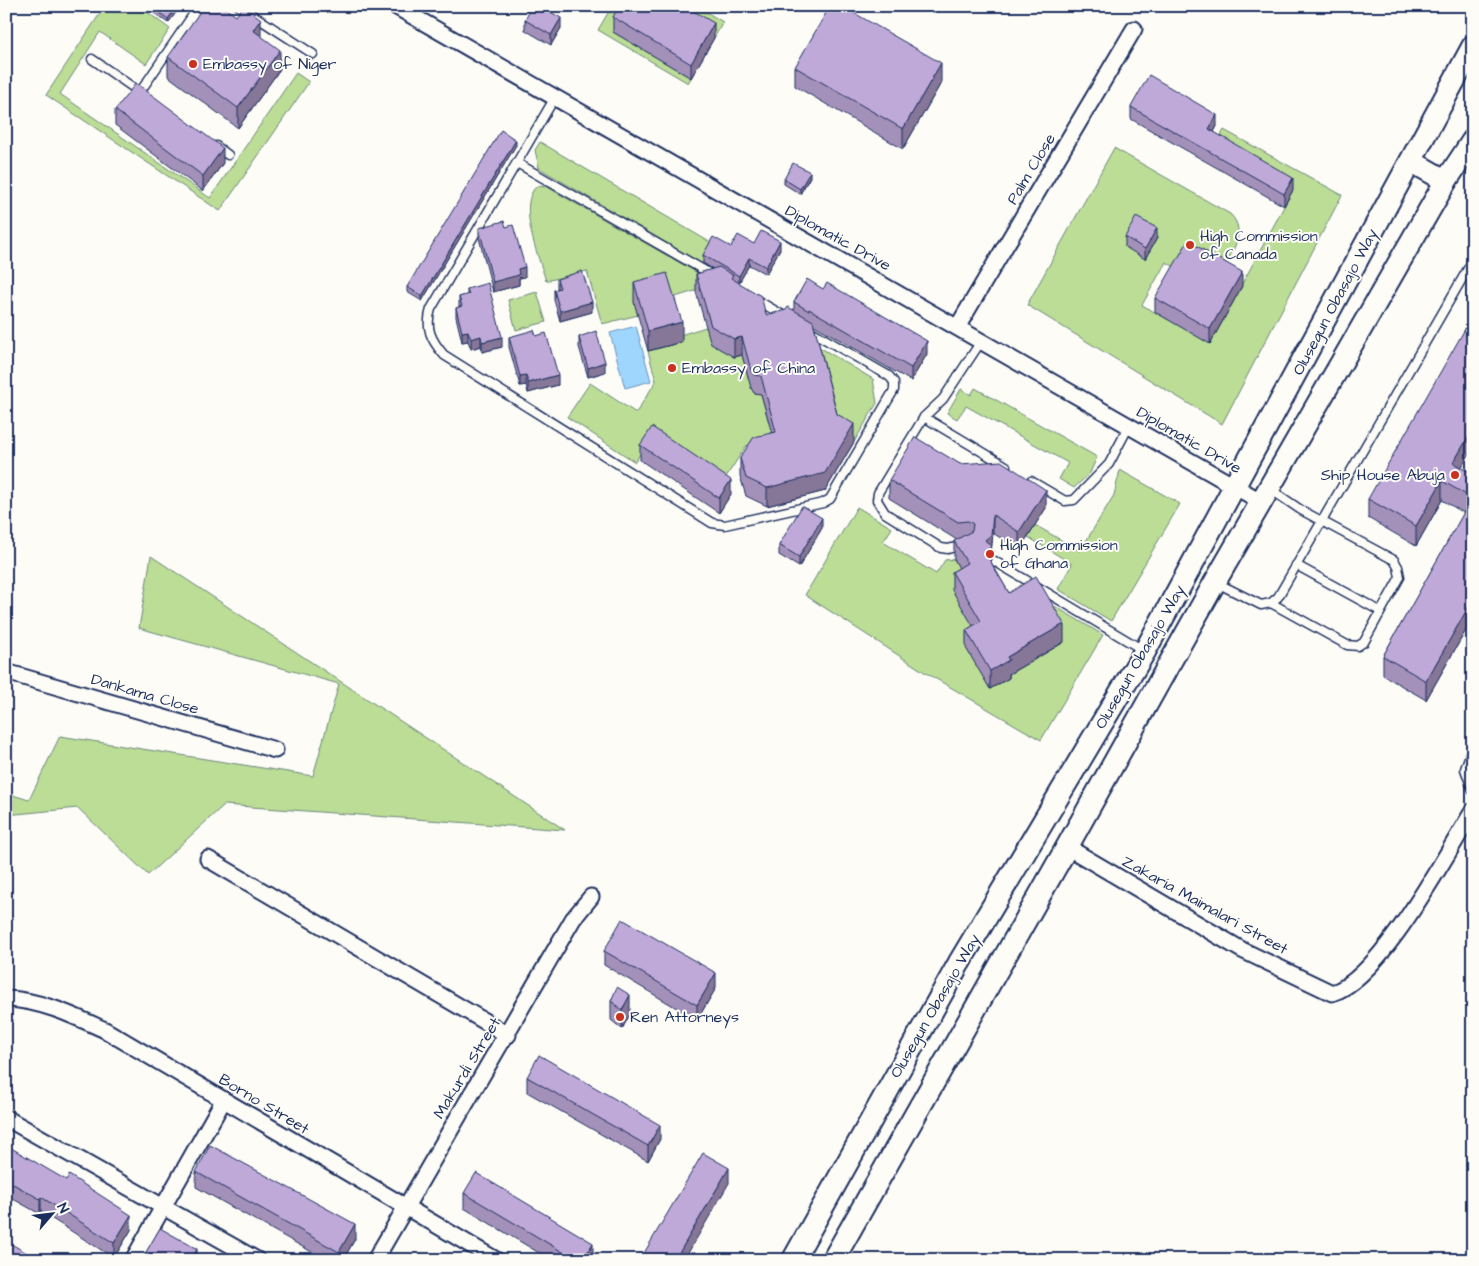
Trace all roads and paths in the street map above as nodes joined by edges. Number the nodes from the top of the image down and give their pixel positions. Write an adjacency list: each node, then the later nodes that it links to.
1 (199, 6): 8 (lane)
2 (239, 6): 6 (lane)
3 (395, 6): 10 (street, Diplomatic Drive)
4 (1134, 29): 21 (street, Palm Close)
5 (1473, 46): 14 (main road, Olusegun Obasajo Way)
6 (313, 54)
7 (92, 59): 8 (lane)
8 (140, 92): 9 (lane)
9 (148, 98)
10 (554, 99): 15 (lane); 21 (street, Diplomatic Drive)
11 (1473, 140): 16 (main road, Olusegun Obasajo Way)
12 (212, 143): 13 (lane)
13 (228, 155)
14 (1411, 161): 16 (main road); 28 (main road, Olusegun Obasajo Way)
15 (517, 163): 18 (lane); 22 (lane)
16 (1446, 181): 29 (main road, Olusegun Obasajo Way)
17 (1473, 260): 30 (lane)
18 (725, 282)
19 (751, 297): 20 (lane)
20 (794, 322)
21 (958, 326): 23 (street, Diplomatic Drive)
22 (803, 327)
23 (982, 340): 24 (lane); 25 (street, Diplomatic Drive)
24 (924, 417): 26 (lane); 31 (lane)
25 (1129, 426): 27 (lane); 28 (street, Diplomatic Drive)
26 (1016, 472)
27 (1024, 476)
28 (1235, 486): 29 (street, Diplomatic Drive); 37 (main road, Olusegun Obasajo Way)
29 (1266, 495): 30 (lane); 34 (main road, Olusegun Obasajo Way)
30 (1322, 520): 33 (lane); 36 (lane)
31 (968, 546)
32 (991, 559): 37 (lane)
33 (1296, 565): 35 (lane); 36 (lane)
34 (1215, 582): 35 (lane); 40 (main road, Olusegun Obasajo Way)
35 (1271, 602): 36 (lane)
36 (1380, 611)
37 (1145, 651): 39 (main road, Olusegun Obasajo Way)
38 (6, 672): 42 (street, Dankama Close)
39 (1107, 715): 40 (main road); 58 (main road, Olusegun Obasajo Way)
40 (1132, 732): 45 (main road, Olusegun Obasajo Way)
41 (1473, 745): 43 (lane)
42 (275, 750)
43 (1473, 791)
44 (1473, 811): 45 (street, Zakaria Maimalari Street)
45 (1067, 847): 59 (main road, Olusegun Obasajo Way)
46 (208, 859): 49 (street)
47 (591, 897): 49 (street, Makurdi Street)
48 (6, 999): 50 (street, Borno Street)
49 (508, 1035): 53 (street, Makurdi Street)
50 (223, 1101): 52 (street); 53 (street, Borno Street)
51 (6, 1118): 52 (street)
52 (164, 1206): 54 (street); 55 (street)
53 (405, 1208): 56 (street, Makurdi Street); 57 (street, Borno Street)
54 (133, 1260)
55 (257, 1260)
56 (375, 1260)
57 (496, 1260)
58 (793, 1260)
59 (833, 1260)

